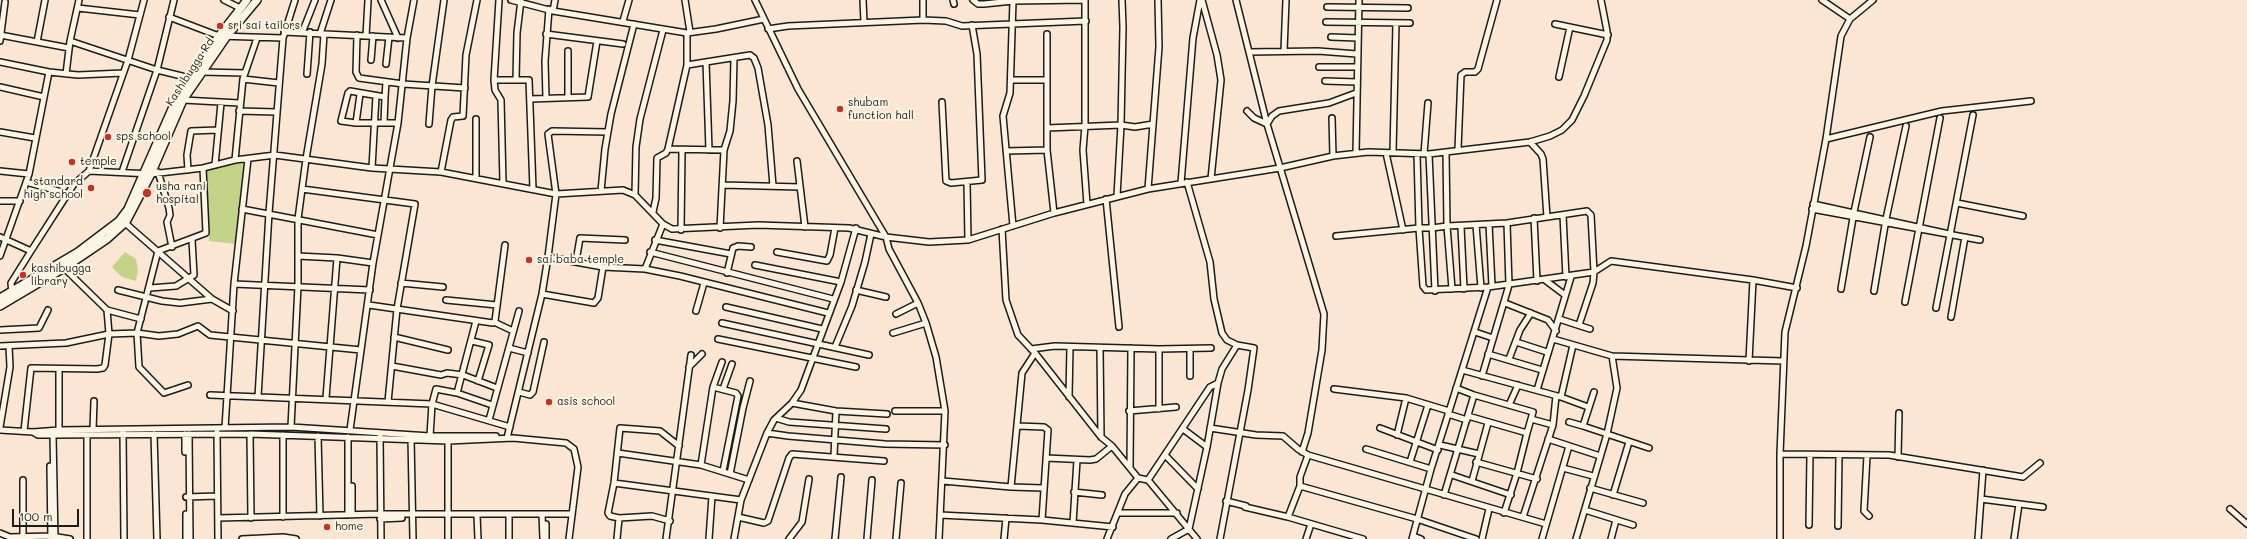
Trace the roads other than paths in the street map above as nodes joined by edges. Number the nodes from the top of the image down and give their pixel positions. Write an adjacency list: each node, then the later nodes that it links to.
1 (45, 0): 85 (street)
2 (80, 0): 41 (street)
3 (144, 0): 45 (street)
4 (174, 0): 46 (street)
5 (224, 0): 42 (street)
6 (247, 0): 42 (main road, Kashibugga Rd)
7 (257, 0): 72 (main road, Kashibugga Rd)
8 (295, 0): 64 (street)
9 (315, 0): 67 (street)
10 (331, 0): 68 (street)
11 (381, 0): 81 (street)
12 (414, 0): 82 (street)
13 (444, 0): 120 (street)
14 (477, 0): 122 (street)
15 (499, 0): 111 (street)
16 (511, 0): 37 (street)
17 (555, 0): 44 (street)
18 (628, 0): 50 (street)
19 (685, 0): 66 (street)
20 (756, 0): 47 (street)
21 (863, 0): 52 (street)
22 (923, 0): 49 (street)
23 (973, 0): 38 (street)
24 (1085, 0): 38 (street); 51 (street)
25 (1122, 0): 149 (street)
26 (1158, 0): 150 (street)
27 (1201, 0): 194 (street); 199 (street)
28 (1236, 0): 91 (street)
29 (1286, 0): 90 (street)
30 (1359, 0): 39 (street)
31 (1497, 0): 166 (street)
32 (1601, 0): 75 (street)
33 (1822, 0): 48 (street)
34 (1873, 0): 48 (street)
35 (3, 1): 76 (street)
36 (368, 1): 73 (street)
37 (520, 1): 44 (street); 112 (street)
38 (1013, 1): 55 (street)
39 (1359, 6): 40 (street); 43 (street); 54 (street)
40 (1327, 7)
41 (78, 8): 45 (street); 86 (street)
42 (240, 8): 72 (main road, Kashibugga Rd)
43 (1408, 8)
44 (551, 10): 50 (street); 69 (street)
45 (140, 15): 94 (street)
46 (169, 17): 72 (street); 102 (street)
47 (764, 19): 62 (street); 66 (street)
48 (1850, 19): 160 (street)
49 (923, 20): 52 (street); 60 (street)
50 (623, 21): 58 (street)
51 (1086, 21): 55 (street); 152 (street)
52 (864, 22): 62 (street)
53 (1326, 22): 54 (street)
54 (1358, 22): 56 (street); 83 (street)
55 (1013, 23): 60 (street); 113 (street)
56 (1396, 23): 57 (street); 169 (street)
57 (1410, 23)
58 (634, 24): 63 (street); 157 (street)
59 (1555, 24): 61 (street)
60 (972, 25): 198 (street)
61 (1570, 28): 75 (street); 109 (street)
62 (768, 29): 252 (street)
63 (663, 30): 66 (street); 209 (street)
64 (284, 32): 67 (street); 80 (street)
65 (310, 32): 67 (street); 68 (street); 107 (street)
66 (689, 32): 99 (street)
67 (302, 33)
68 (322, 34): 71 (street); 178 (street)
69 (546, 34): 84 (street); 129 (street)
70 (1047, 34): 114 (street)
71 (357, 35): 73 (street); 116 (street)
72 (223, 36): 79 (street); 104 (main road, Kashibugga Rd); 110 (main road, Kashibugga Rd)
73 (366, 36): 74 (street)
74 (373, 36): 77 (street); 95 (street)
75 (1608, 36): 161 (street)
76 (0, 37): 85 (street)
77 (389, 37): 81 (street); 98 (street)
78 (1331, 37): 83 (street)
79 (257, 38): 80 (street); 108 (street)
80 (283, 38): 118 (street)
81 (398, 38): 82 (street)
82 (407, 38): 119 (street)
83 (1358, 38): 92 (street)
84 (597, 41): 87 (street); 128 (street)
85 (36, 42): 88 (street)
86 (70, 42): 88 (street); 94 (street)
87 (623, 44)
88 (69, 48): 106 (street)
89 (568, 51): 128 (street)
90 (1284, 51): 91 (street); 92 (street)
91 (1249, 52): 151 (street)
92 (1357, 54): 101 (street)
93 (734, 58): 97 (street); 164 (street); 201 (street)
94 (128, 60): 102 (street); 105 (street)
95 (371, 60)
96 (0, 62): 103 (street)
97 (706, 62): 99 (street); 163 (street)
98 (386, 64)
99 (687, 65): 162 (street)
100 (1319, 67): 101 (street)
101 (1357, 68): 117 (street)
102 (157, 70): 110 (street); 189 (street)
103 (49, 72): 106 (street); 126 (street)
104 (202, 72): 108 (street); 131 (main road, Kashibugga Rd)
105 (123, 73): 106 (street); 188 (street)
106 (66, 74)
107 (306, 74)
108 (244, 76): 118 (street); 136 (street)
109 (1559, 77)
110 (190, 78): 191 (main road, Kashibugga Rd)
111 (494, 80): 112 (street); 197 (street)
112 (516, 80): 130 (street)
113 (1011, 80): 114 (street); 168 (street)
114 (1045, 80): 154 (street)
115 (1325, 81): 117 (street)
116 (386, 82): 119 (street); 127 (street)
117 (1357, 82): 123 (street)
118 (279, 83): 138 (street)
119 (403, 84): 120 (street); 147 (street)
120 (432, 86): 122 (street); 148 (street)
121 (0, 87): 126 (street)
122 (465, 88): 190 (street)
123 (1356, 93): 151 (street); 171 (street)
124 (360, 94): 125 (street); 145 (street); 145 (street)
125 (376, 96): 127 (street); 144 (street)
126 (44, 97): 159 (street)
127 (385, 97): 146 (street)
128 (568, 97): 129 (street)
129 (546, 98): 130 (street)
130 (530, 99): 205 (street)
131 (183, 100): 134 (street); 191 (main road, Kashibugga Rd)
132 (2031, 101): 160 (street)
133 (942, 102): 198 (street)
134 (221, 103): 136 (street); 155 (street)
135 (1428, 103): 174 (street)
136 (239, 104): 137 (street)
137 (239, 111): 138 (street); 179 (street)
138 (276, 112): 175 (street)
139 (1247, 112): 151 (street)
140 (1973, 115): 215 (street)
141 (1332, 118): 176 (street)
142 (1940, 118): 243 (street)
143 (476, 119): 193 (street)
144 (376, 122): 145 (street); 146 (street); 183 (street)
145 (356, 123)
146 (384, 123): 147 (street)
147 (398, 123): 185 (street)
148 (429, 124)
149 (1121, 124): 150 (street); 152 (street); 210 (street)
150 (1154, 124): 203 (street)
151 (1267, 124): 184 (street)
152 (1085, 126): 154 (street); 216 (street)
153 (1906, 126): 228 (street)
154 (1047, 128): 165 (street)
155 (218, 130): 181 (street); 186 (street)
156 (0, 132): 159 (street)
157 (608, 132): 206 (street); 208 (street)
158 (1870, 137): 223 (street)
159 (36, 138): 192 (street)
160 (1826, 139): 217 (street)
161 (1530, 142): 166 (street); 224 (street)
162 (668, 149): 167 (street); 219 (street)
163 (710, 150): 164 (street); 167 (street)
164 (724, 150): 200 (street)
165 (1047, 150): 168 (street); 221 (street)
166 (1458, 150): 170 (street)
167 (682, 151): 245 (street)
168 (1006, 151): 234 (street)
169 (1393, 152): 172 (street); 173 (street)
170 (1446, 152): 174 (street); 235 (street)
171 (1356, 153): 172 (street); 176 (street)
172 (1386, 153): 246 (street)
173 (1417, 154): 174 (street); 241 (street)
174 (1426, 154): 242 (street)
175 (275, 155): 177 (street); 178 (street); 220 (street)
176 (1332, 156): 184 (street)
177 (248, 159): 179 (street); 218 (street)
178 (306, 159): 183 (street); 204 (street)
179 (235, 160): 181 (street)
180 (797, 161): 202 (street)
181 (215, 165): 182 (street)
182 (203, 168): 186 (street); 255 (street)
183 (372, 168): 185 (street)
184 (1280, 168): 194 (street); 502 (street)
185 (390, 169): 190 (street); 211 (street)
186 (188, 170): 191 (street)
187 (0, 171): 192 (street)
188 (89, 171): 189 (street); 207 (street)
189 (122, 172): 191 (street)
190 (441, 172): 193 (street)
191 (151, 173): 229 (main road, Kashibugga Rd); 261 (street)
192 (29, 174): 195 (street)
193 (476, 178): 197 (street)
194 (1211, 179): 196 (street)
195 (26, 182): 207 (street); 214 (street)
196 (1187, 182): 199 (street); 363 (street)
197 (504, 183): 205 (street)
198 (967, 183): 258 (street)
199 (1181, 183): 203 (street)
200 (722, 184): 201 (street); 238 (street)
201 (773, 186): 202 (street)
202 (800, 187): 236 (street)
203 (1148, 188): 210 (street)
204 (302, 189): 211 (street); 227 (street)
205 (533, 190): 208 (street)
206 (601, 191): 208 (street); 209 (street)
207 (69, 194): 263 (street)
208 (556, 194): 270 (street)
209 (635, 195): 219 (street)
210 (1117, 196): 212 (street)
211 (383, 199): 249 (street); 286 (street)
212 (1106, 199): 216 (street); 342 (street)
213 (0, 201): 214 (street)
214 (20, 201): 254 (street)
215 (1957, 203): 225 (street); 248 (street)
216 (1087, 204): 221 (street)
217 (1813, 207): 223 (street); 299 (street)
218 (242, 209): 220 (street); 290 (street)
219 (652, 212): 231 (street)
220 (268, 213): 227 (street); 292 (street)
221 (1054, 213): 234 (street)
222 (1563, 215): 224 (street); 279 (street); 281 (street)
223 (1853, 215): 228 (street); 302 (street)
224 (1547, 216): 226 (street)
225 (2023, 216)
226 (1534, 218): 230 (street); 285 (street)
227 (298, 219): 249 (street); 269 (street)
228 (1886, 221): 243 (street); 307 (street)
229 (122, 222): 264 (street); 276 (main road, Kashibugga Rd); 308 (main road, Kashibugga Rd)
230 (1508, 223): 232 (street); 291 (street)
231 (663, 224): 245 (street); 257 (street)
232 (1489, 224): 233 (street); 296 (street)
233 (1476, 225): 237 (street); 298 (street)
234 (1013, 226): 244 (street)
235 (1448, 226): 237 (street); 242 (street); 300 (street)
236 (805, 227): 238 (street); 239 (street)
237 (1461, 227): 301 (street)
238 (720, 228): 245 (street)
239 (835, 228): 240 (street); 266 (street)
240 (856, 228): 247 (street); 287 (street)
241 (1419, 228): 242 (street); 246 (street); 306 (street)
242 (1432, 228): 306 (street)
243 (1918, 228): 248 (street); 317 (street)
244 (1002, 229): 258 (street); 378 (street)
245 (681, 230)
246 (1402, 230): 250 (street)
247 (871, 234): 252 (street); 305 (street)
248 (1950, 234): 253 (street); 324 (street)
249 (378, 235): 273 (street)
250 (1336, 236)
251 (0, 237): 254 (street)
252 (886, 237): 258 (street); 318 (street)
253 (1964, 237): 259 (street); 334 (street)
254 (6, 238): 263 (street); 268 (street)
255 (192, 240): 261 (street); 280 (street)
256 (625, 240): 272 (street)
257 (655, 240): 265 (street); 267 (street)
258 (968, 240)
259 (1980, 240)
260 (505, 245): 321 (street)
261 (172, 247): 264 (street)
262 (751, 247): 267 (street)
263 (30, 251): 308 (street)
264 (158, 252): 282 (street); 297 (street)
265 (650, 252): 277 (street); 278 (street)
266 (777, 252)
267 (731, 254): 278 (street)
268 (0, 256)
269 (298, 256): 271 (street); 293 (street)
270 (548, 257): 272 (street); 309 (street)
271 (337, 258): 273 (street); 294 (street)
272 (576, 261): 275 (street)
273 (373, 263): 304 (street)
274 (755, 265): 287 (street)
275 (602, 267): 277 (street); 309 (street)
276 (64, 268): 308 (main road, Kashibugga Rd); 327 (street)
277 (645, 269): 289 (street)
278 (726, 272): 315 (street)
279 (1594, 272): 281 (street); 284 (street); 341 (street)
280 (194, 275): 282 (street); 288 (street)
281 (1569, 277): 283 (street); 310 (street)
282 (188, 278): 288 (street); 297 (street)
283 (1545, 280): 285 (street); 310 (street)
284 (1753, 280): 299 (street); 388 (street)
285 (1537, 281): 291 (street)
286 (401, 282): 295 (street); 325 (street)
287 (841, 282): 315 (street)
288 (194, 283): 314 (street)
289 (704, 283): 329 (street); 331 (street)
290 (234, 284): 292 (street); 330 (street)
291 (1509, 285): 296 (street); 319 (street)
292 (265, 286): 293 (street); 357 (street)
293 (298, 286): 294 (street); 361 (street)
294 (335, 287): 304 (street); 369 (street)
295 (443, 287)
296 (1490, 287): 298 (street); 349 (street)
297 (150, 288): 313 (street)
298 (1481, 288): 301 (street)
299 (1797, 288): 389 (street)
300 (1452, 289): 301 (street); 306 (street)
301 (1464, 289)
302 (1841, 289)
303 (118, 290): 313 (street)
304 (370, 290): 320 (street)
305 (856, 290): 311 (street); 367 (street)
306 (1435, 291)
307 (1874, 292)
308 (13, 294): 312 (main road, Kashibugga Rd); 322 (main road, Kashibugga Rd)
309 (542, 294): 380 (street)
310 (1565, 295): 336 (street)
311 (886, 297)
312 (0, 298)
313 (146, 298): 314 (street); 335 (street)
314 (212, 299): 330 (street)
315 (833, 299): 331 (street)
316 (446, 300): 321 (street)
317 (1905, 302)
318 (918, 303): 333 (street); 340 (street)
319 (1505, 303): 332 (street); 354 (street)
320 (369, 305): 325 (street); 376 (street)
321 (497, 305): 338 (street)
322 (0, 306)
323 (726, 307): 343 (street)
324 (1936, 308)
325 (397, 309): 337 (street); 352 (street)
326 (48, 310): 345 (street)
327 (107, 310): 335 (street); 351 (street)
328 (519, 311): 346 (street)
329 (696, 311)
330 (233, 312): 353 (street)
331 (828, 313): 343 (street)
332 (1530, 313): 347 (street); 360 (street)
333 (896, 314)
334 (1951, 317)
335 (141, 319): 350 (street)
336 (1559, 319): 341 (street); 347 (street)
337 (476, 321): 338 (street); 358 (street)
338 (494, 322): 346 (street)
339 (722, 323): 362 (street)
340 (926, 323): 348 (street); 437 (street)
341 (1578, 325): 344 (street)
342 (1119, 327)
343 (822, 329): 362 (street)
344 (1590, 329)
345 (0, 330)
346 (513, 331): 370 (street)
347 (1556, 331): 356 (street)
348 (893, 332)
349 (1475, 332): 354 (street); 396 (street)
350 (137, 333): 351 (street); 353 (street); 404 (street)
351 (109, 334): 366 (street); 395 (street)
352 (394, 337): 377 (street); 392 (street)
353 (230, 338): 357 (street); 416 (street)
354 (1493, 338): 382 (street)
355 (718, 339): 386 (street)
356 (1553, 339): 364 (street); 379 (street)
357 (261, 340): 361 (street); 419 (street)
358 (472, 340): 398 (street); 402 (street)
359 (544, 342): 412 (street)
360 (1516, 342): 379 (street); 387 (street)
361 (296, 344): 369 (street); 421 (street)
362 (818, 344): 367 (street); 386 (street)
363 (1237, 345): 403 (street); 467 (street)
364 (1573, 345): 385 (street); 418 (street)
365 (0, 346): 366 (street)
366 (9, 346): 454 (street)
367 (835, 347): 384 (street)
368 (1070, 347): 371 (street); 378 (street); 420 (street)
369 (329, 348): 376 (street); 422 (street)
370 (509, 348): 380 (street); 407 (street)
371 (1100, 348): 372 (street); 485 (street)
372 (1131, 348): 374 (street); 438 (street)
373 (1210, 348): 375 (street)
374 (1159, 349): 375 (street); 434 (street)
375 (1190, 349): 399 (street)
376 (361, 350): 424 (street)
377 (448, 350)
378 (1033, 351): 420 (street); 450 (street)
379 (1548, 352): 397 (street)
380 (528, 353): 412 (street)
381 (702, 354): 393 (street)
382 (1488, 354): 387 (street); 400 (street)
383 (691, 355): 393 (street)
384 (869, 355)
385 (1612, 356): 388 (street); 474 (street)
386 (812, 359): 394 (street); 427 (street)
387 (1509, 359): 397 (street)
388 (1749, 361): 389 (street)
389 (1783, 361): 505 (street)
390 (722, 362): 406 (street)
391 (732, 364): 409 (street)
392 (392, 366): 398 (street); 426 (street)
393 (689, 367): 494 (street)
394 (856, 367)
395 (59, 369): 461 (street); 464 (street)
396 (1462, 370): 400 (street); 408 (street)
397 (1542, 370): 411 (street)
398 (463, 375): 402 (street); 414 (street)
399 (1190, 376)
400 (1482, 376): 405 (street)
401 (750, 381): 528 (street)
402 (478, 382): 407 (street)
403 (1218, 383): 456 (street); 460 (street)
404 (188, 384)
405 (1518, 385): 411 (street); 431 (street)
406 (713, 387): 409 (street); 521 (street)
407 (497, 388): 429 (street)
408 (1456, 388): 417 (street); 439 (street)
409 (723, 389): 526 (street)
410 (1334, 389): 423 (street)
411 (1537, 390): 418 (street)
412 (518, 392): 453 (street)
413 (1594, 392): 433 (street)
414 (457, 393): 428 (street); 429 (street)
415 (210, 394): 416 (street)
416 (226, 395): 419 (street); 455 (street)
417 (1474, 396): 431 (street); 443 (street)
418 (1559, 396): 433 (street); 448 (street)
419 (258, 397): 421 (street)
420 (1069, 397): 485 (street)
421 (293, 398): 422 (street); 452 (street)
422 (326, 398): 424 (street)
423 (1406, 398): 430 (street); 479 (street)
424 (355, 400): 426 (street); 463 (street)
425 (94, 401): 462 (street)
426 (388, 402): 428 (street)
427 (792, 403): 435 (street); 442 (street)
428 (432, 404): 445 (street); 482 (street)
429 (492, 405): 445 (street)
430 (1428, 405): 439 (street); 491 (street)
431 (1509, 406): 444 (street)
432 (1176, 407): 434 (street)
433 (1588, 407): 451 (street)
434 (1159, 409): 438 (street)
435 (836, 411): 441 (street); 449 (street)
436 (895, 411): 437 (street)
437 (945, 411): 493 (street)
438 (1129, 411): 522 (street)
439 (1448, 412): 443 (street); 498 (street)
440 (1899, 413): 513 (street)
441 (887, 414)
442 (776, 418): 449 (street); 468 (street)
443 (1468, 418): 446 (street); 501 (street)
444 (1531, 419): 448 (street); 469 (street)
445 (489, 420): 453 (street)
446 (1488, 422): 469 (street); 504 (street)
447 (1569, 422): 451 (street)
448 (1553, 425): 488 (street)
449 (835, 426): 459 (street); 490 (street)
450 (1018, 426): 514 (street); 544 (street)
451 (1583, 426): 474 (street)
452 (292, 427): 455 (street); 463 (street)
453 (510, 427): 484 (street)
454 (0, 428): 464 (street)
455 (220, 428): 458 (street); 472 (street)
456 (1210, 428): 467 (street); 497 (street)
457 (1380, 428): 479 (street)
458 (122, 429): 462 (street); 476 (street)
459 (886, 429)
460 (1183, 429): 497 (street); 506 (street)
461 (59, 430): 462 (street); 466 (street)
462 (93, 430)
463 (350, 430): 465 (street)
464 (24, 431): 466 (street)
465 (382, 431): 473 (street); 486 (street)
466 (33, 432): 475 (street)
467 (1239, 432): 502 (street); 560 (street)
468 (767, 433): 490 (street); 536 (street)
469 (1527, 433): 527 (street)
470 (153, 434): 471 (street); 476 (street); 612 (street)
471 (187, 434): 472 (street); 557 (street)
472 (218, 434): 477 (street); 555 (street); 585 (street)
473 (412, 434): 482 (street); 489 (street)
474 (1607, 434): 492 (street); 511 (street)
475 (51, 435): 480 (street); 606 (street)
476 (122, 435): 480 (street); 611 (street)
477 (251, 435): 478 (street); 586 (street)
478 (284, 435): 481 (street); 579 (street)
479 (1397, 435): 491 (street)
480 (86, 436): 610 (street)
481 (317, 436): 483 (street); 574 (street)
482 (430, 436): 487 (street)
483 (349, 437): 486 (street); 570 (street)
484 (509, 437): 487 (street); 572 (street)
485 (1101, 437): 495 (street)
486 (382, 438): 489 (street); 580 (street)
487 (446, 438): 489 (street); 575 (street)
488 (1548, 439): 496 (street); 534 (street)
489 (413, 440): 581 (street)
490 (835, 440): 493 (street); 510 (street)
491 (1417, 442): 498 (street); 518 (street)
492 (1629, 442): 499 (street); 554 (street)
493 (945, 445): 539 (street)
494 (679, 446): 503 (street); 515 (street)
495 (1112, 446): 516 (street); 522 (street)
496 (1569, 446): 511 (street); 523 (street)
497 (1207, 447): 547 (street)
498 (1439, 448): 501 (street); 524 (street)
499 (1649, 448)
500 (1366, 449): 518 (street)
501 (1458, 449): 504 (street); 529 (street)
502 (1302, 452): 507 (street)
503 (618, 453): 515 (street); 542 (street)
504 (1479, 454): 519 (street)
505 (1780, 454): 508 (street); 652 (street)
506 (1165, 455): 538 (street); 547 (street)
507 (1308, 455): 543 (street); 549 (street)
508 (1810, 455): 509 (street); 598 (street)
509 (1839, 455): 512 (street); 599 (street)
510 (834, 456): 517 (street); 582 (street)
511 (1600, 456): 530 (street)
512 (1867, 456): 513 (street); 578 (street)
513 (1898, 457): 525 (street)
514 (1046, 458): 516 (street); 545 (street)
515 (677, 460): 521 (street); 548 (street)
516 (1077, 460): 550 (street)
517 (884, 461)
518 (1410, 462): 524 (street)
519 (1476, 462): 527 (street); 540 (street)
520 (2040, 463): 525 (street)
521 (701, 465): 526 (street)
522 (1130, 468): 532 (street)
523 (1563, 468): 530 (street); 595 (street)
524 (1431, 469): 549 (street)
525 (1983, 470): 558 (street)
526 (723, 471): 528 (street)
527 (1517, 473): 534 (street); 553 (street)
528 (730, 474): 536 (street)
529 (1452, 475): 540 (street); 552 (street)
530 (1593, 476): 546 (street)
531 (840, 477): 634 (street)
532 (1138, 478): 538 (street); 567 (street)
533 (809, 479): 633 (street)
534 (1537, 479): 584 (street)
535 (24, 480): 604 (street)
536 (749, 480): 559 (street)
537 (872, 480): 635 (street)
538 (1148, 480): 568 (street)
539 (943, 481): 544 (street); 573 (street)
540 (1472, 481): 553 (street)
541 (901, 483): 636 (street)
542 (614, 484): 548 (street); 587 (street)
543 (1300, 486): 583 (street); 589 (street)
544 (1011, 487): 545 (street)
545 (1043, 488): 590 (street)
546 (1590, 488): 554 (street); 566 (street)
547 (1198, 489): 601 (street)
548 (674, 490): 556 (street); 592 (street)
549 (1426, 490): 552 (street); 589 (street)
550 (1074, 492): 551 (street); 593 (street)
551 (1102, 495)
552 (1444, 495): 564 (street)
553 (1511, 495): 569 (street)
554 (1613, 495): 561 (street)
555 (217, 496): 557 (street); 585 (street)
556 (712, 496): 559 (street); 631 (street)
557 (187, 497): 613 (street); 614 (street)
558 (1981, 499): 562 (street); 653 (street)
559 (741, 500): 582 (street)
560 (1226, 501): 583 (street); 642 (street)
561 (1643, 503)
562 (2019, 504): 563 (street); 654 (street)
563 (2043, 507)
564 (1489, 509): 569 (street); 648 (street)
565 (2230, 509): 596 (street)
566 (1585, 510): 591 (street); 650 (street)
567 (1119, 513): 568 (street); 600 (street)
568 (1177, 513): 601 (street)
569 (1504, 513): 584 (street)
570 (350, 515): 574 (street); 580 (street)
571 (544, 515): 572 (street); 577 (street); 625 (street); 626 (street)
572 (570, 515): 627 (street); 628 (street)
573 (940, 515): 588 (street); 637 (street)
574 (318, 516): 579 (street)
575 (447, 516): 576 (street); 581 (street); 622 (street)
576 (478, 516): 577 (street); 623 (street)
577 (509, 516): 624 (street)
578 (1869, 516)
579 (284, 517): 586 (street)
580 (382, 517): 581 (street); 619 (street); 620 (street)
581 (414, 517): 621 (street)
582 (738, 517): 632 (street)
583 (1288, 517): 594 (street)
584 (1523, 517): 595 (street)
585 (220, 518): 586 (street); 615 (street); 616 (street)
586 (252, 518)
587 (619, 518): 592 (street); 629 (street)
588 (1006, 518): 590 (street); 638 (street)
589 (1417, 519): 607 (street); 647 (street)
590 (1042, 520): 593 (street)
591 (1616, 520): 597 (street); 651 (street)
592 (670, 521): 630 (street)
593 (1073, 523): 600 (street)
594 (1311, 524): 602 (street); 643 (street)
595 (1546, 524): 649 (street)
596 (2247, 524)
597 (1633, 525)
598 (1809, 525)
599 (1838, 526)
600 (1113, 527): 639 (street)
601 (1189, 529): 640 (street); 641 (street)
602 (1340, 532): 644 (street); 645 (street)
603 (0, 533): 605 (street)
604 (23, 536): 605 (street); 606 (street)
605 (10, 537): 608 (street)
606 (53, 538): 609 (street)
607 (1412, 538): 646 (street)
608 (18, 539)
609 (70, 539)
610 (86, 539)
611 (122, 539)
612 (155, 539)
613 (186, 539)
614 (190, 539)
615 (218, 539)
616 (222, 539)
617 (242, 539): 618 (street)
618 (296, 539)
619 (381, 539)
620 (384, 539)
621 (414, 539)
622 (447, 539)
623 (479, 539)
624 (510, 539)
625 (543, 539)
626 (546, 539)
627 (566, 539)
628 (569, 539)
629 (617, 539)
630 (666, 539)
631 (709, 539)
632 (734, 539)
633 (789, 539)
634 (835, 539)
635 (867, 539)
636 (896, 539)
637 (939, 539)
638 (1004, 539)
639 (1107, 539)
640 (1170, 539)
641 (1197, 539)
642 (1220, 539)
643 (1306, 539)
644 (1338, 539)
645 (1363, 539)
646 (1421, 539)
647 (1476, 539)
648 (1482, 539)
649 (1542, 539)
650 (1576, 539)
651 (1611, 539)
652 (1780, 539)
653 (1978, 539)
654 (2014, 539)

